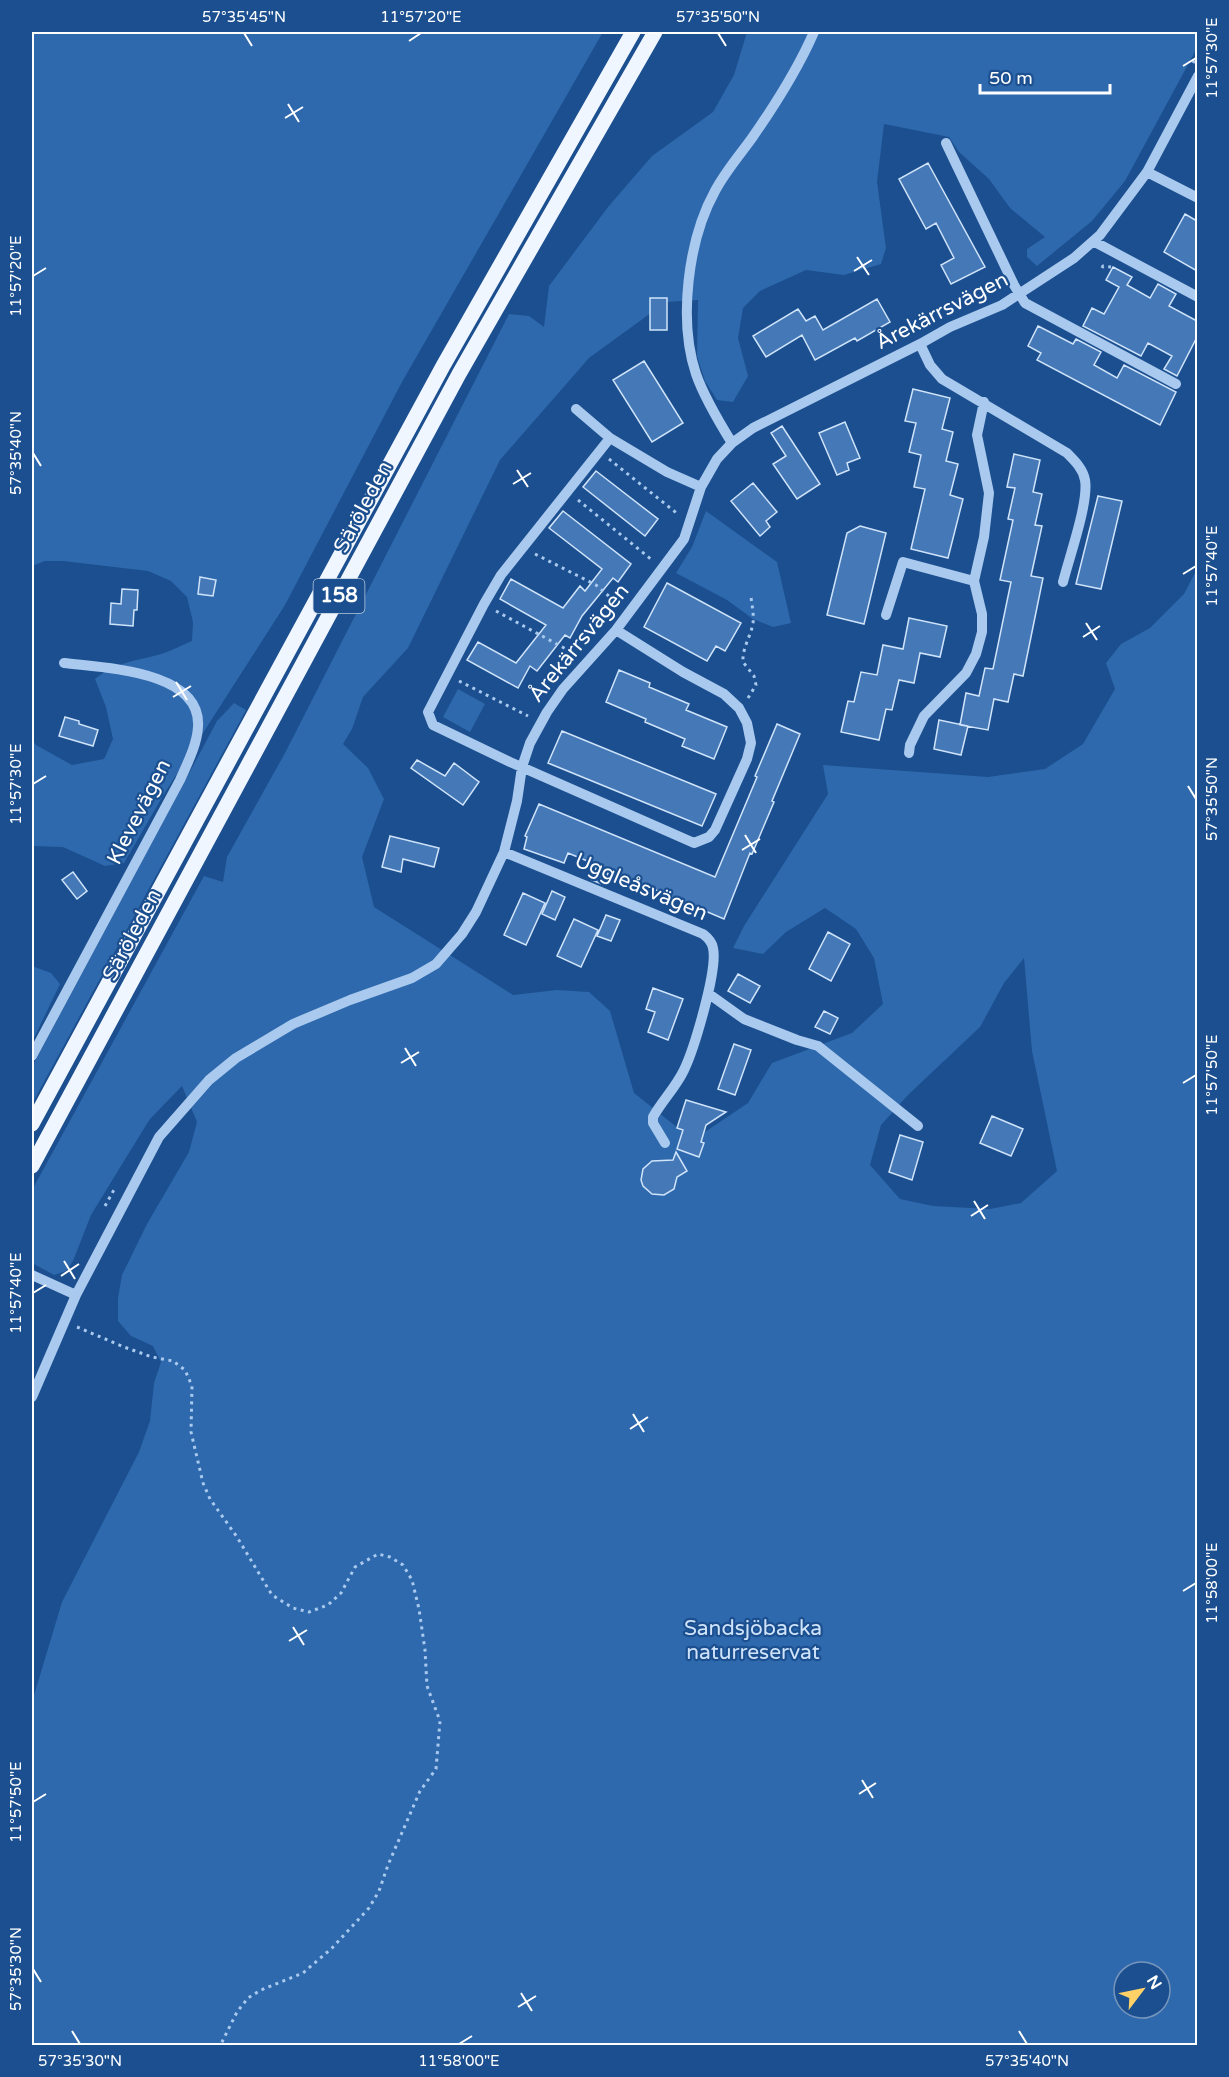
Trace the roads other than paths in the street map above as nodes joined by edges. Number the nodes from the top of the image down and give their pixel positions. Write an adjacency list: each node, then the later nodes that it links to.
1 (633, 32): 29 (main road, Säröleden / 158)
2 (655, 32): 32 (main road, Säröleden / 158)
3 (814, 32): 17 (street)
4 (1197, 76): 5 (street, Årekärrsvägen)
5 (1192, 98): 7 (street, Årekärrsvägen)
6 (946, 143): 10 (street)
7 (1147, 172): 8 (street); 9 (street, Årekärrsvägen)
8 (1197, 198)
9 (1094, 241): 10 (street, Årekärrsvägen); 11 (street)
10 (1020, 294): 12 (street, Årekärrsvägen); 13 (street)
11 (1197, 297)
12 (920, 344): 14 (street); 17 (street, Årekärrsvägen)
13 (1176, 384)
14 (984, 402): 19 (street); 20 (street)
15 (576, 410): 16 (street)
16 (610, 438): 18 (street); 25 (street)
17 (732, 443): 18 (street, Årekärrsvägen)
18 (701, 487): 22 (street, Årekärrsvägen)
19 (974, 581): 21 (street); 24 (street)
20 (1063, 582)
21 (886, 615)
22 (616, 630): 25 (street, Årekärrsvägen); 25 (street)
23 (64, 663): 28 (street, Klevevägen)
24 (909, 753)
25 (522, 767): 26 (street, Årekärrsvägen)
26 (504, 852): 27 (street, Uggleåsvägen); 34 (street, Årekärrsvägen)
27 (709, 994): 30 (street); 31 (street, Uggleåsvägen)
28 (32, 1056)
29 (32, 1124)
30 (918, 1126)
31 (665, 1143)
32 (32, 1166)
33 (32, 1275): 34 (street)
34 (76, 1295): 35 (street, Årekärrsvägen)
35 (32, 1397)

